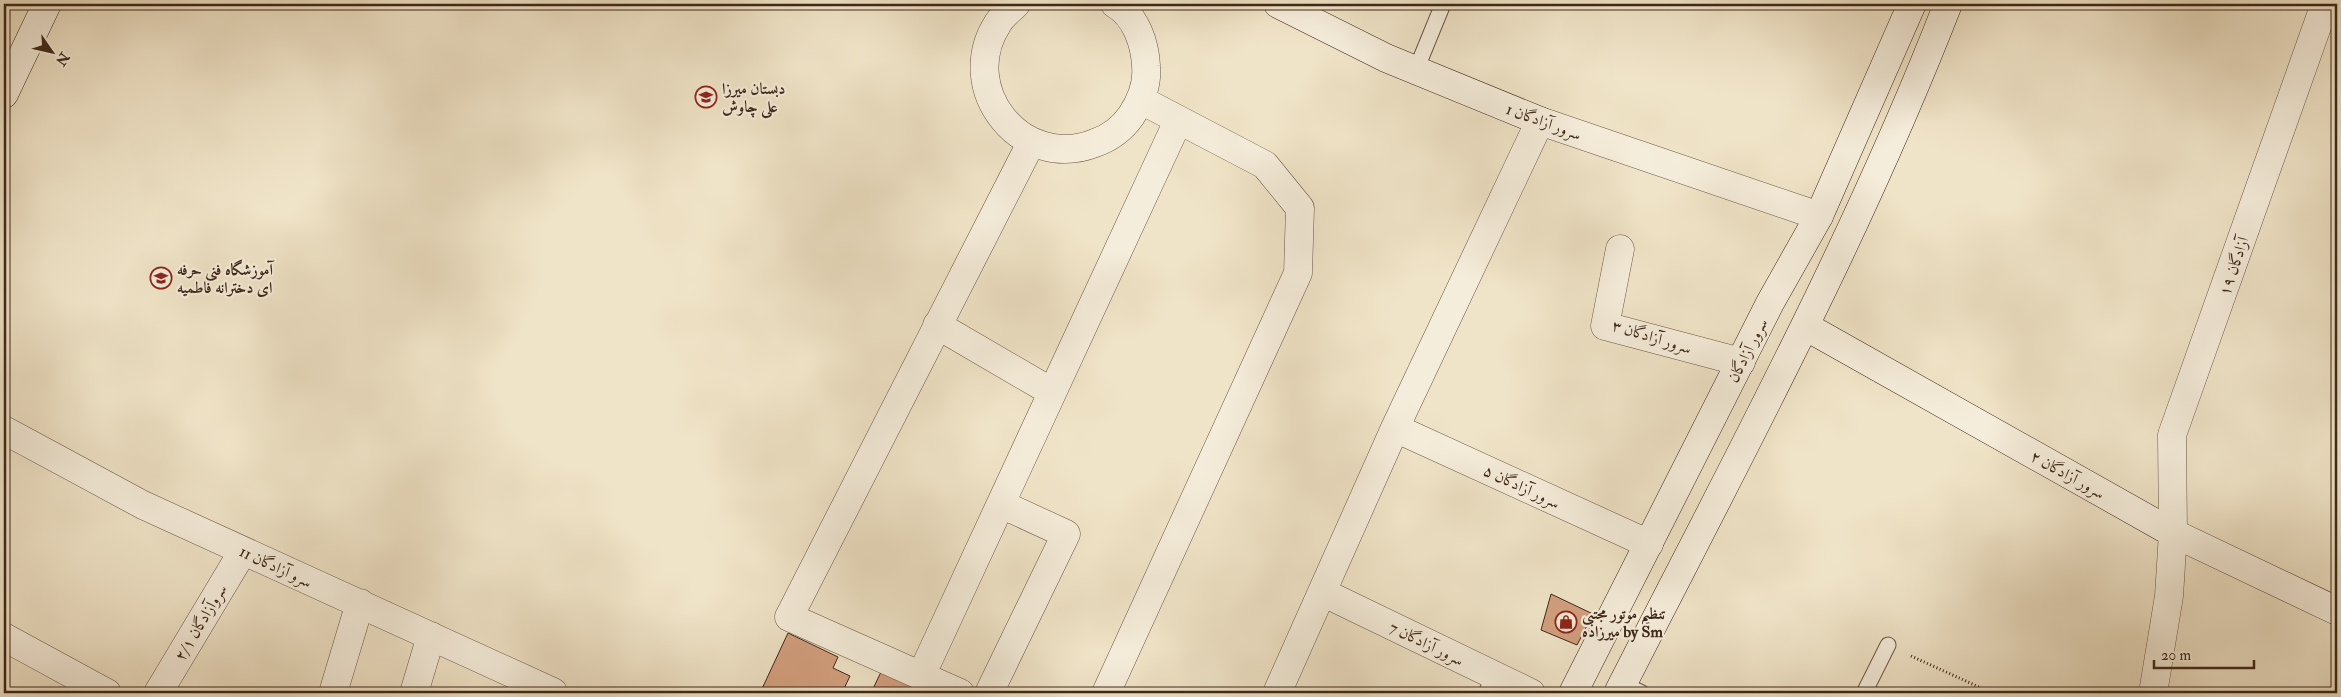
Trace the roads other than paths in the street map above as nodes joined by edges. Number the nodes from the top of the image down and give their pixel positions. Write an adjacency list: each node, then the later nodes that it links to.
1 (47, 4): 10 (street)
2 (1016, 4): 14 (street)
3 (1115, 4): 11 (street)
4 (1278, 4): 9 (street, سرور آزادگان 1)
5 (1443, 4): 9 (lane)
6 (1912, 4): 15 (street, سرور آزادگان)
7 (1948, 4): 18 (street)
8 (2325, 4): 24 (street, آزادگان ۱۹)
9 (1416, 70): 13 (street, سرور آزادگان 1)
10 (4, 94)
11 (1141, 100): 12 (street); 14 (street)
12 (1178, 121): 20 (street); 43 (street)
13 (1540, 121): 15 (street, سرور آزادگان 1); 21 (street)
14 (1032, 143): 17 (street)
15 (1820, 216): 19 (street, سرور آزادگان)
16 (1620, 249): 19 (street, سرور آزادگان ۳)
17 (937, 325): 20 (street); 33 (street)
18 (1805, 326): 24 (street, سرور آزادگان ۲); 35 (street)
19 (1741, 362): 25 (street, سرور آزادگان)
20 (1052, 392): 23 (street)
21 (1395, 428): 25 (street, سرور آزادگان ۵); 27 (street)
22 (4, 430): 26 (street, سرو آزادگان 11)
23 (1001, 504): 33 (street); 42 (street)
24 (2173, 533): 29 (street, سرور آزادگان ۲); 48 (street, آزادگان ۱۹)
25 (1649, 544): 46 (street, سرور آزادگان)
26 (243, 551): 28 (street, سرو آزادگان 11); 38 (street, ۲/۱ سروآزادگان)
27 (1322, 592): 34 (street, سرور آزادگان 7); 44 (street)
28 (360, 603): 30 (street, سرو آزادگان 11); 39 (street)
29 (2337, 611)
30 (431, 636): 36 (street, سرو آزادگان 11); 40 (street)
31 (4, 637): 37 (street)
32 (1888, 645): 47 (lane)
33 (920, 676): 41 (street)
34 (1490, 684): 45 (street, سرور آزادگان 7)
35 (1628, 690)
36 (553, 692)
37 (107, 693)
38 (158, 693)
39 (333, 693)
40 (414, 693)
41 (960, 693)
42 (989, 693)
43 (1106, 693)
44 (1278, 693)
45 (1531, 693)
46 (1573, 693)
47 (1864, 693)
48 (2153, 693)

